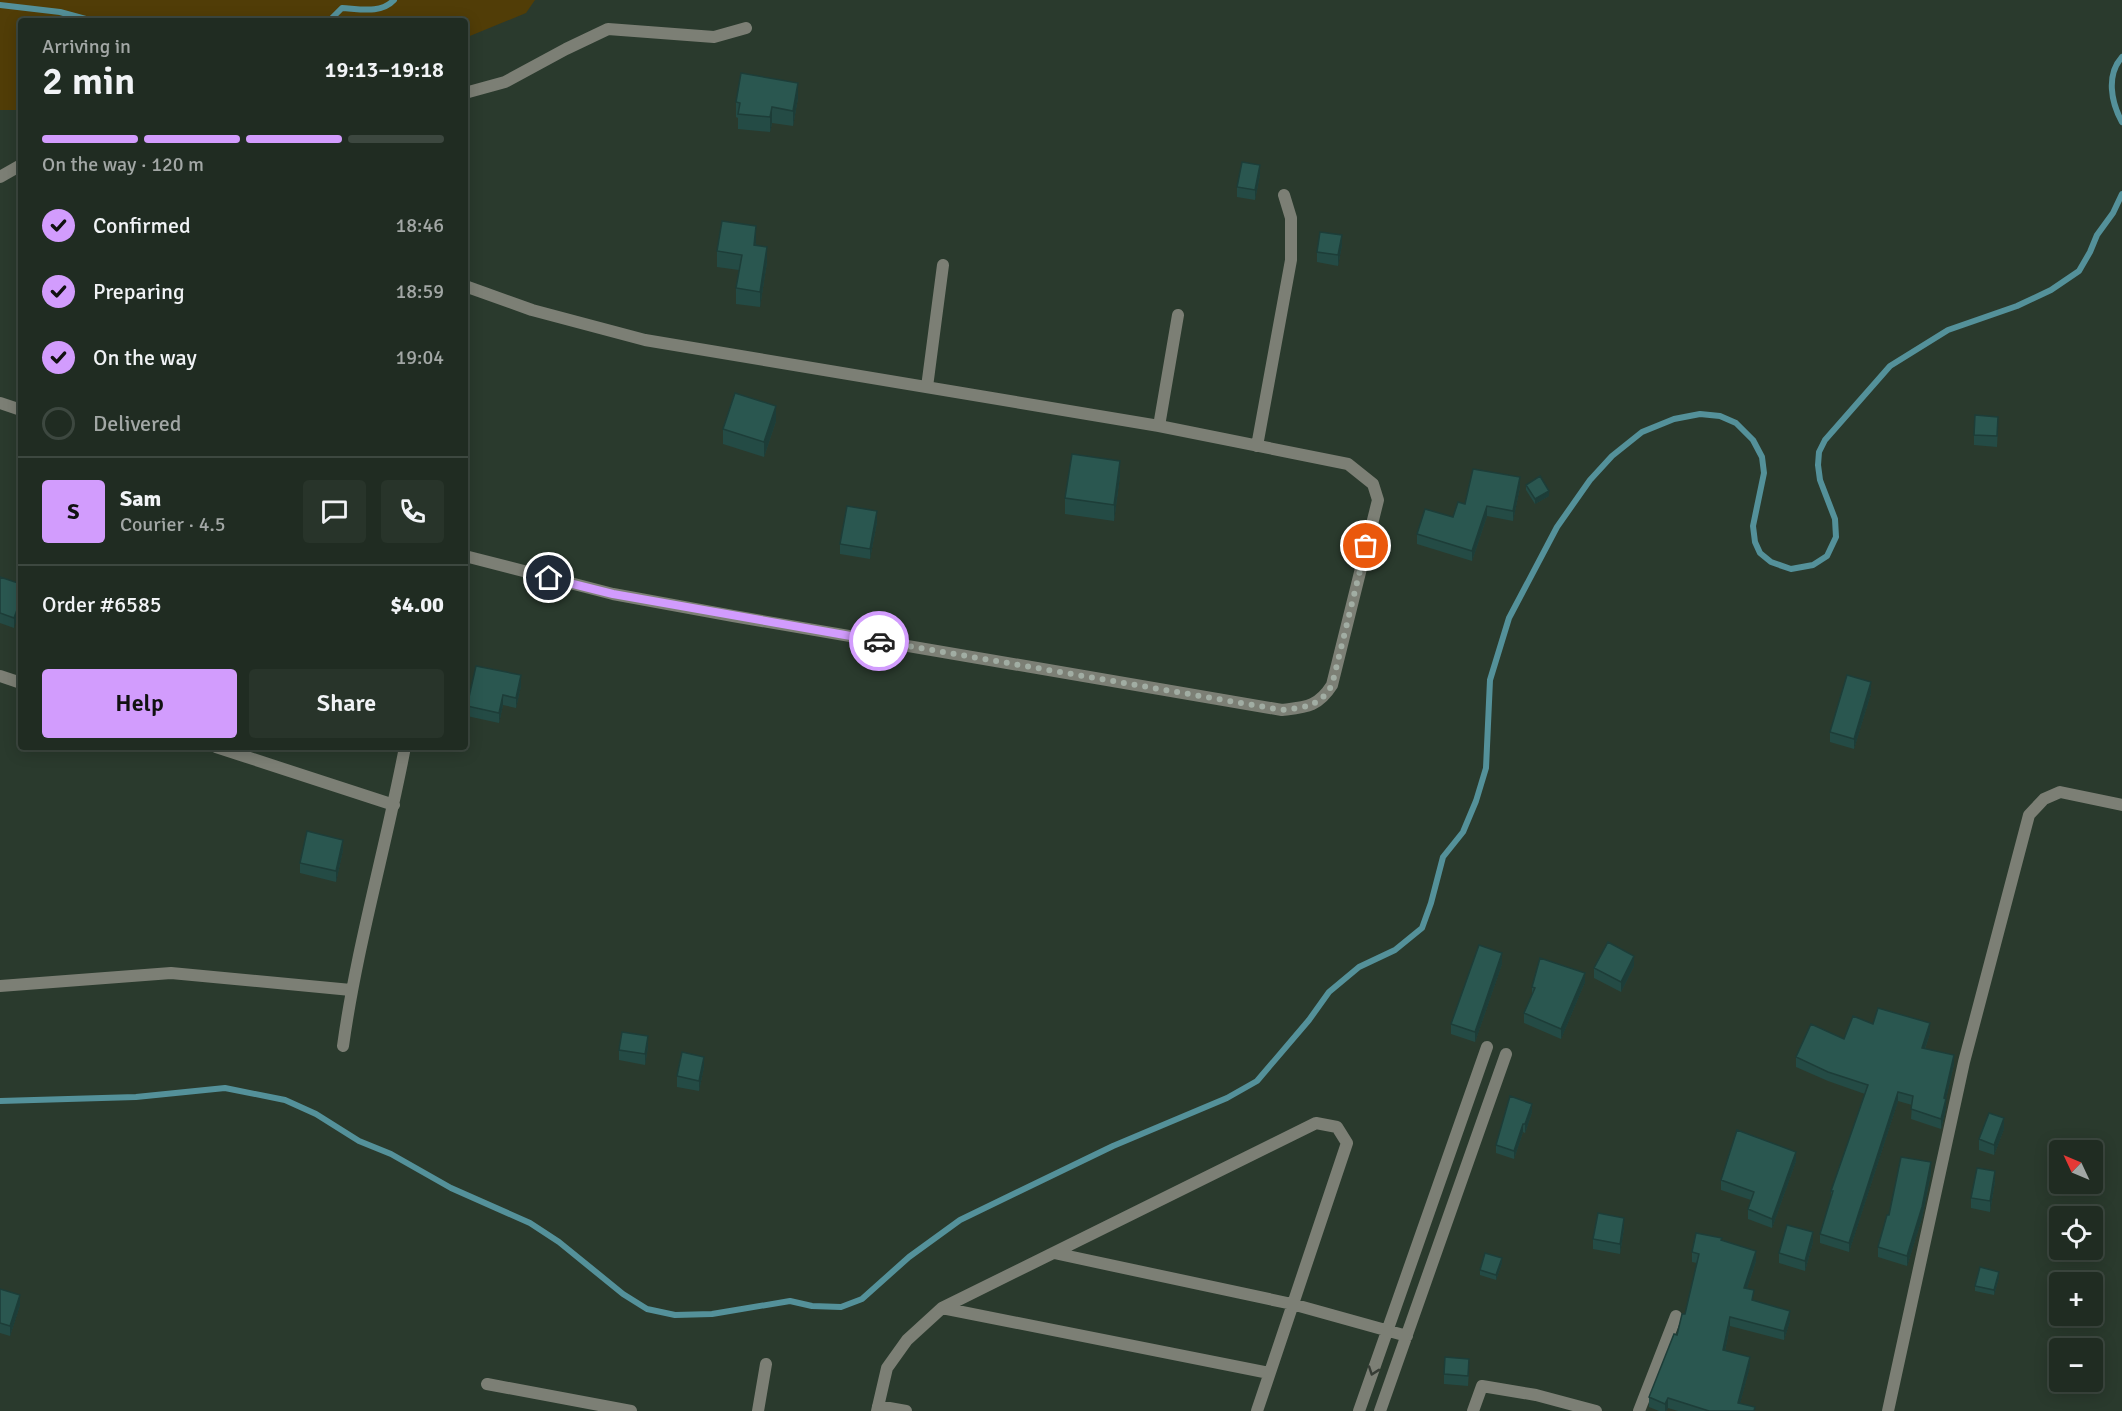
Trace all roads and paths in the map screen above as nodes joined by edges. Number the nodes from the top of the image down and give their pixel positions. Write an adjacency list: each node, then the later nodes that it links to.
1 (746, 28): 2 (street)
2 (468, 92)
3 (18, 167): 4 (street)
4 (0, 177)
5 (1284, 195): 13 (street)
6 (943, 266): 9 (street)
7 (468, 287): 9 (street)
8 (1178, 315): 12 (street)
9 (927, 387): 12 (street)
10 (0, 403): 11 (street)
11 (18, 409)
12 (1159, 426): 13 (street)
13 (1257, 446): 14 (street)
14 (468, 557)
15 (0, 676): 16 (street)
16 (18, 682)
17 (225, 750): 20 (street)
18 (404, 750): 20 (street)
19 (2122, 804): 45 (street)
20 (394, 805): 22 (street)
21 (0, 986): 22 (street)
22 (351, 990): 23 (street)
23 (343, 1046)
24 (1487, 1047): 30 (street)
25 (1506, 1054): 31 (street)
26 (1054, 1253): 27 (street); 27 (street); 28 (street)
27 (1292, 1304): 30 (street); 33 (street)
28 (942, 1308): 33 (street); 35 (street)
29 (1676, 1316): 44 (street)
30 (1388, 1331): 31 (street); 40 (street, one-way to 40)
31 (1407, 1336): 41 (street)
32 (766, 1364): 37 (street)
33 (1269, 1373): 39 (street)
34 (488, 1384): 36 (street)
35 (878, 1409): 38 (street)
36 (631, 1411)
37 (758, 1411)
38 (906, 1411)
39 (1257, 1411)
40 (1359, 1411)
41 (1380, 1411)
42 (1473, 1411): 43 (street)
43 (1596, 1411)
44 (1639, 1411)
45 (1888, 1411)

